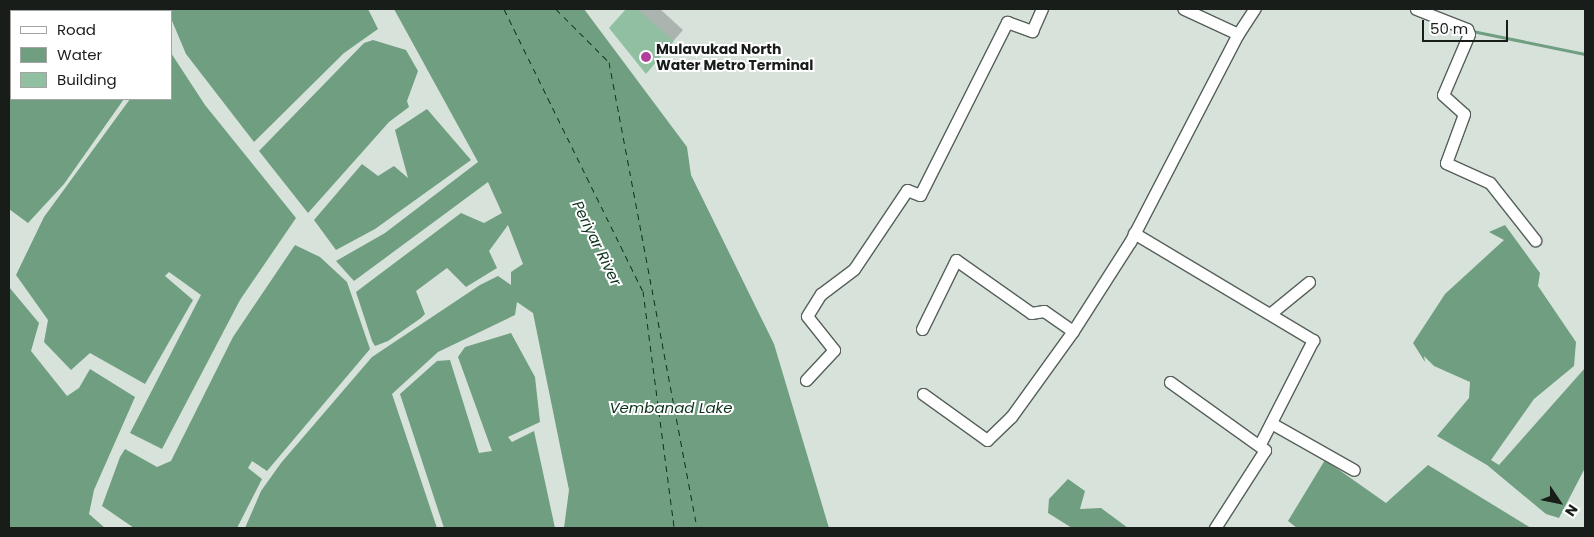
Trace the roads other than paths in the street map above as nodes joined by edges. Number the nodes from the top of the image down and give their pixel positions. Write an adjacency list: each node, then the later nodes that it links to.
1 (1042, 9): 12 (street)
2 (1184, 9): 5 (street)
3 (1254, 9): 5 (street)
4 (1416, 9): 7 (street)
5 (1238, 34): 6 (street)
6 (1134, 233): 9 (street); 11 (street)
7 (1535, 240)
8 (1309, 282): 9 (street)
9 (1271, 313): 15 (street)
10 (922, 329): 11 (street)
11 (1073, 331): 14 (street)
12 (806, 380)
13 (1170, 382): 16 (street)
14 (923, 394)
15 (1271, 424): 16 (street); 17 (street)
16 (1260, 444): 18 (street)
17 (1354, 470)
18 (1215, 528)

